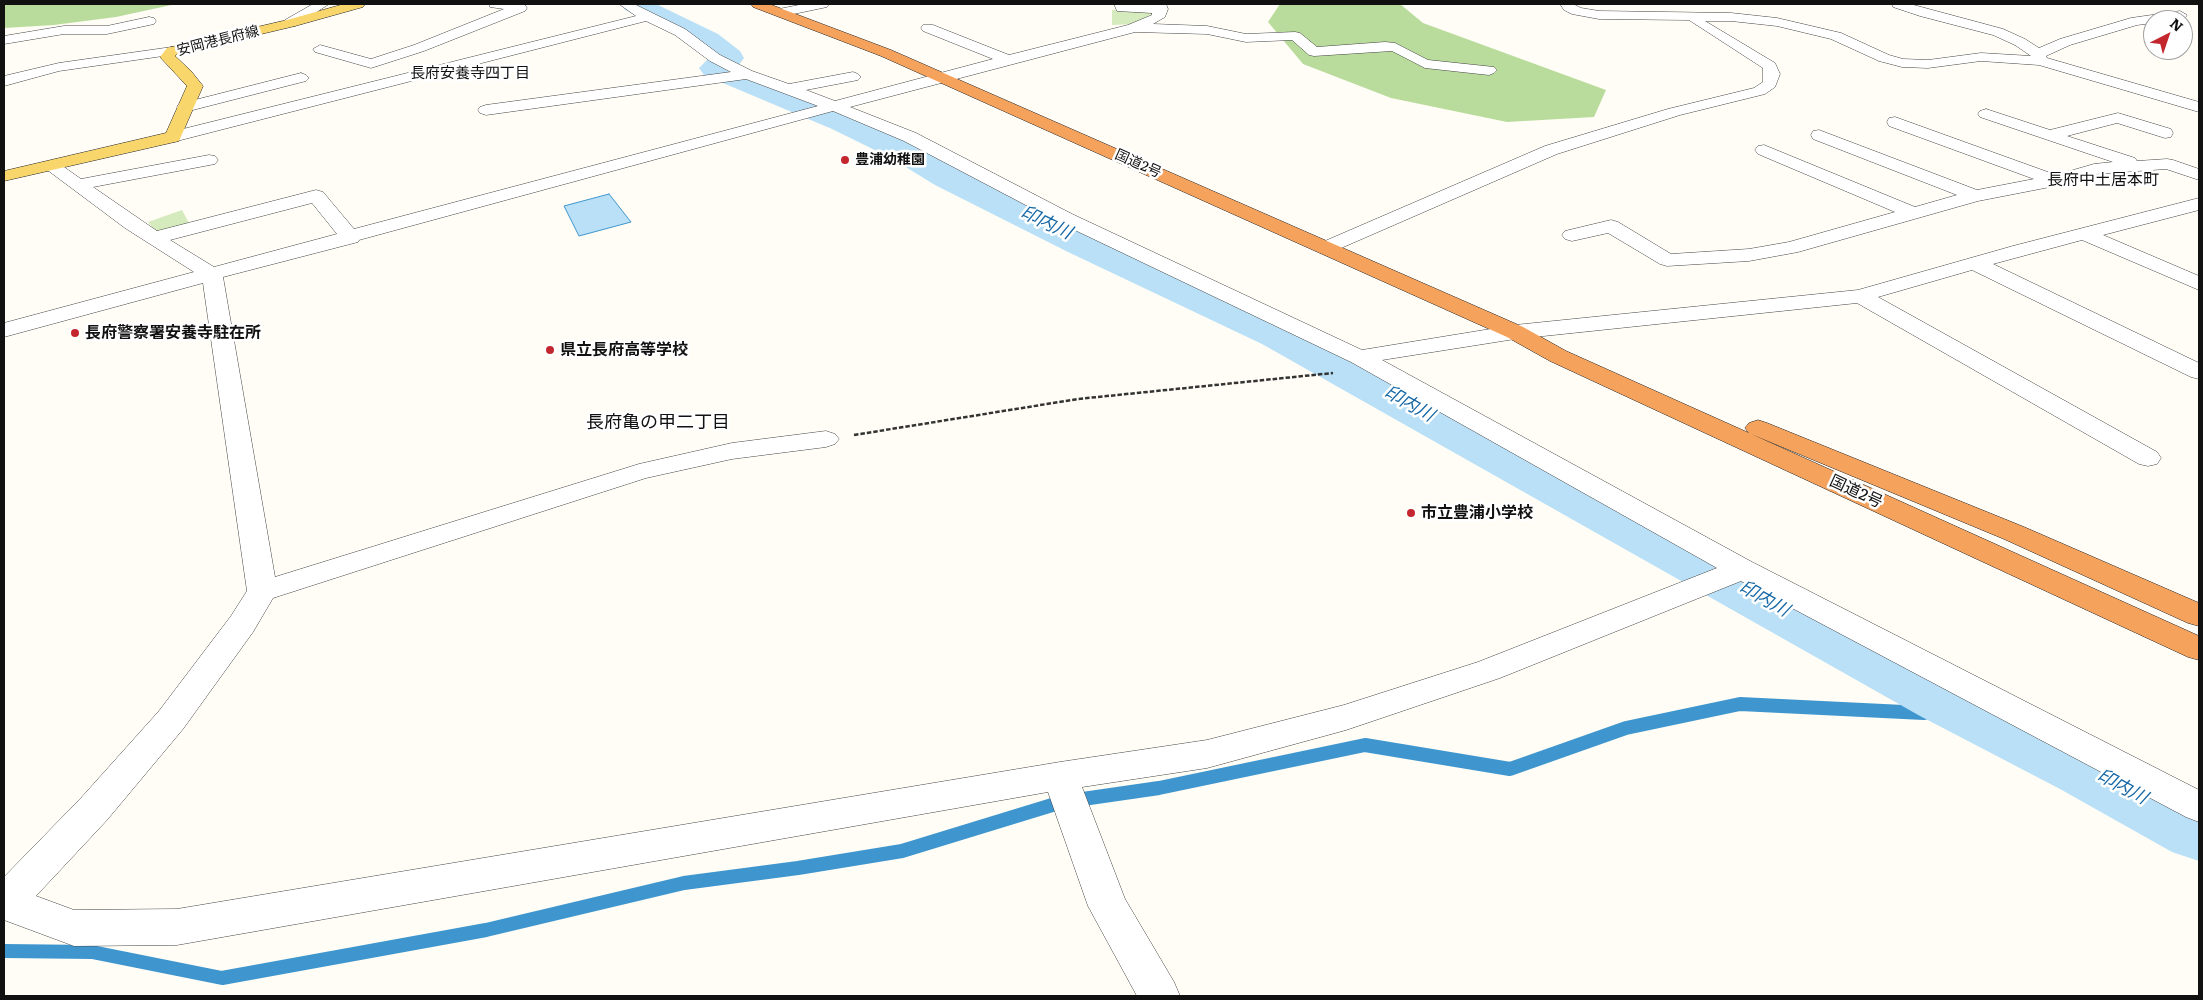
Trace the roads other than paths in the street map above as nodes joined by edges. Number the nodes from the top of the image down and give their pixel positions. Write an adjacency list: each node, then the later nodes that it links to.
1 (322, 4): 16 (street)
2 (358, 4): 16 (main road, 安岡港長府線)
3 (494, 4): 27 (street)
4 (625, 4): 12 (street)
5 (758, 4): 11 (highway, 国道2号)
6 (822, 4): 11 (street)
7 (1120, 4): 10 (street)
8 (1566, 4): 13 (street)
9 (1904, 5): 24 (street)
10 (1160, 6): 18 (street)
11 (784, 12): 31 (highway, 国道2号)
12 (647, 17): 28 (street); 34 (street)
13 (1693, 17): 24 (street); 61 (street)
14 (2143, 20): 24 (street)
15 (148, 21): 19 (street)
16 (290, 23): 23 (main road, 安岡港長府線)
17 (928, 28): 25 (street)
18 (1133, 28): 25 (street); 29 (street)
19 (107, 30): 21 (street); 23 (street)
20 (406, 37): 27 (street)
21 (4, 40)
22 (320, 49): 27 (street)
23 (172, 51): 33 (street); 36 (main road, 安岡港長府線)
24 (2039, 57): 37 (street)
25 (1008, 60): 31 (street)
26 (696, 62): 28 (street)
27 (371, 64): 34 (street)
28 (730, 68): 35 (street); 39 (street)
29 (1489, 70)
30 (853, 77): 35 (street)
31 (942, 77): 38 (street); 61 (highway, 国道2号)
32 (301, 78): 36 (street)
33 (4, 81)
34 (388, 83): 45 (street)
35 (787, 89): 38 (street)
36 (185, 107): 45 (main road, 安岡港長府線)
37 (2199, 107)
38 (827, 108): 60 (street); 68 (street)
39 (486, 110)
40 (1986, 114): 44 (street)
41 (1895, 122): 52 (street)
42 (2165, 133): 44 (street)
43 (1819, 135): 54 (street)
44 (2050, 135): 49 (street)
45 (173, 137): 48 (main road)
46 (1764, 150): 56 (street)
47 (209, 160): 53 (street)
48 (51, 166): 51 (main road); 53 (street)
49 (2142, 166): 50 (street); 52 (street)
50 (2199, 175)
51 (4, 176)
52 (2055, 181): 54 (street)
53 (77, 185): 59 (street)
54 (1975, 196): 56 (street)
55 (2199, 204): 57 (street)
56 (1913, 213): 58 (street)
57 (2085, 234): 62 (street); 64 (street)
58 (1572, 235)
59 (154, 238): 60 (street); 63 (street)
60 (351, 238): 63 (street)
61 (1325, 248): 67 (highway, 国道2号)
62 (1976, 264): 65 (street); 69 (street)
63 (212, 275): 66 (street); 73 (street)
64 (2199, 284)
65 (1860, 296): 67 (street); 71 (street)
66 (4, 330)
67 (1515, 332): 68 (street); 74 (highway, 国道2号); 75 (highway, 国道2号)
68 (1359, 357): 72 (street)
69 (2199, 372)
70 (826, 439): 73 (street)
71 (2148, 458)
72 (1742, 569): 76 (street); 77 (street)
73 (262, 591): 78 (street)
74 (2199, 614)
75 (2199, 649)
76 (1060, 776): 78 (street); 79 (street)
77 (2199, 807)
78 (5, 902)
79 (1159, 996)

